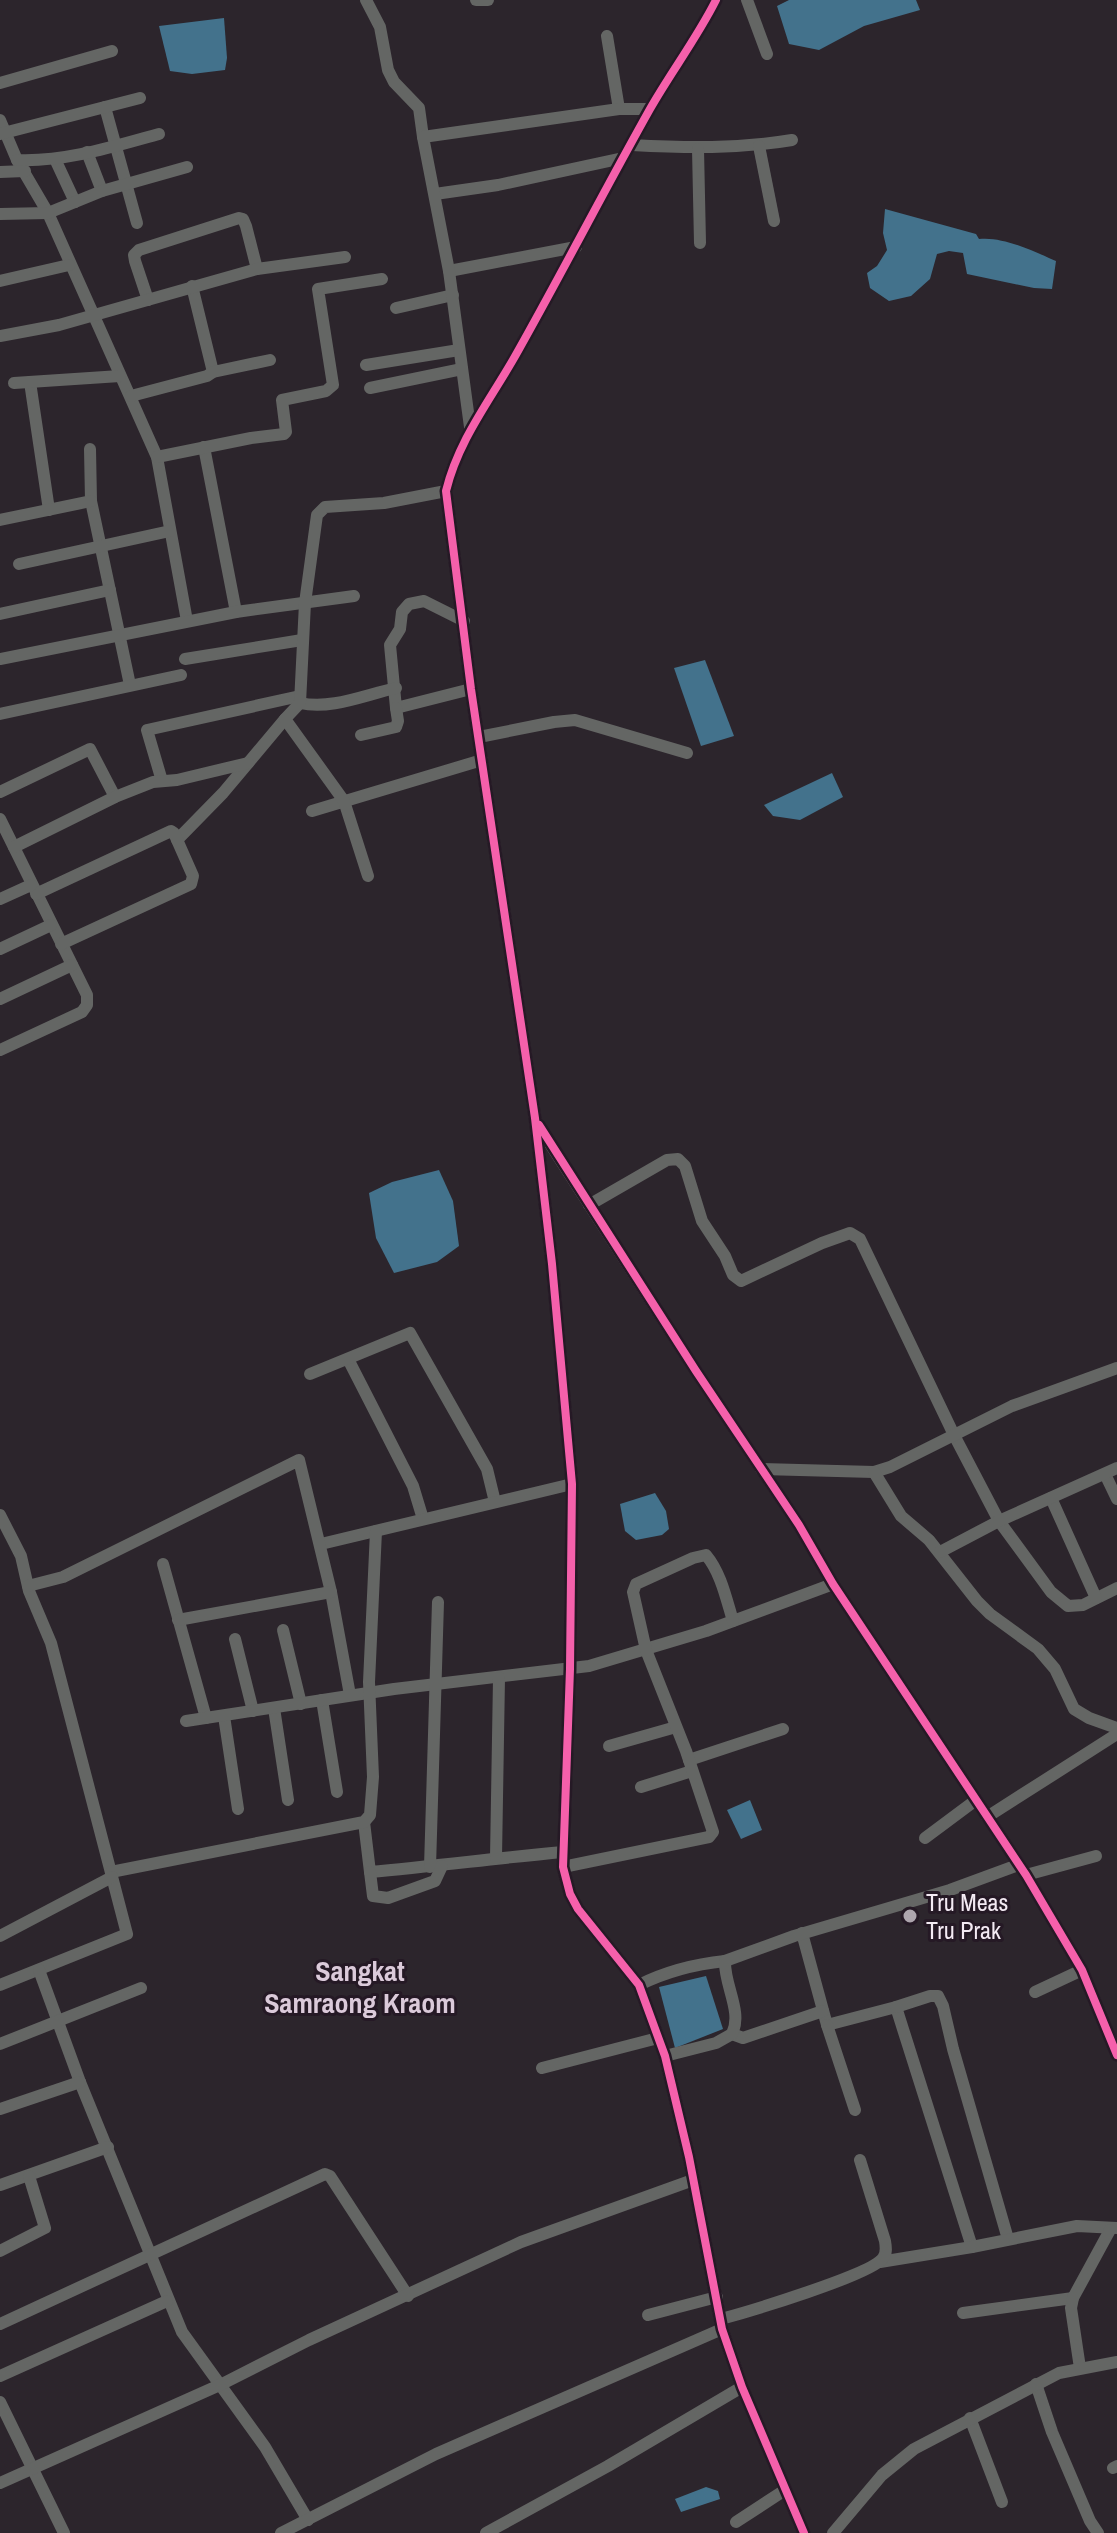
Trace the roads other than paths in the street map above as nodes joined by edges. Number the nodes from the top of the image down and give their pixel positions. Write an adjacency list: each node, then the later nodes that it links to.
1 (366, 0): 16 (street)
2 (476, 0): 3 (street)
3 (488, 0)
4 (716, 0): 13 (street)
5 (747, 0): 8 (street)
6 (607, 36): 12 (street)
7 (112, 51): 9 (street)
8 (767, 54)
9 (0, 83)
10 (140, 98): 11 (street)
11 (105, 107): 14 (street); 18 (street)
12 (619, 109): 13 (street); 16 (street)
13 (650, 109): 19 (street)
14 (2, 129): 25 (street)
15 (159, 134): 18 (street)
16 (423, 137): 30 (street)
17 (792, 140): 20 (street)
18 (117, 145): 22 (street); 28 (street)
19 (632, 145): 21 (street); 23 (street)
20 (759, 146): 21 (street); 34 (street)
21 (698, 149): 36 (street)
22 (87, 152): 24 (street); 29 (street)
23 (623, 158): 30 (street); 37 (street)
24 (55, 159): 25 (street); 31 (street)
25 (21, 165): 27 (street); 32 (street)
26 (187, 167): 28 (street)
27 (0, 172)
28 (128, 185): 29 (street); 35 (street)
29 (102, 191): 31 (street)
30 (435, 194): 41 (street)
31 (75, 202): 32 (street)
32 (48, 213): 33 (street); 39 (street)
33 (0, 214)
34 (774, 221)
35 (137, 223)
36 (700, 243)
37 (576, 247): 41 (street); 60 (street)
38 (345, 257): 40 (street)
39 (69, 265): 43 (street); 48 (street)
40 (257, 269): 44 (street); 46 (street)
41 (449, 271): 45 (street)
42 (382, 279): 61 (street)
43 (0, 281)
44 (192, 286): 46 (street); 54 (street)
45 (453, 295): 47 (street); 50 (street)
46 (148, 300): 48 (street)
47 (396, 308)
48 (93, 314): 49 (street); 55 (street)
49 (0, 336)
50 (459, 350): 52 (street); 53 (street)
51 (270, 360): 54 (street)
52 (366, 365)
53 (462, 369): 58 (street); 60 (street)
54 (213, 372): 59 (street)
55 (120, 376): 56 (street); 59 (street)
56 (30, 382): 57 (street); 67 (street)
57 (14, 383)
58 (370, 388)
59 (131, 396): 63 (street)
60 (470, 427): 64 (street)
61 (204, 447): 63 (street); 75 (street)
62 (90, 449): 65 (street)
63 (157, 457): 69 (street)
64 (446, 491): 74 (street); 78 (street)
65 (91, 501): 67 (street); 70 (street)
66 (0, 504): 68 (street)
67 (49, 510): 68 (street)
68 (1, 520)
69 (170, 531): 70 (street); 77 (street)
70 (101, 545): 71 (street); 72 (street)
71 (19, 564)
72 (110, 590): 76 (street); 79 (street)
73 (354, 596): 74 (street)
74 (305, 603): 75 (street); 80 (street)
75 (236, 612): 77 (street)
76 (0, 614)
77 (187, 621): 79 (street)
78 (464, 621): 85 (street); 86 (street)
79 (120, 635): 81 (street); 84 (street)
80 (302, 640): 82 (street); 87 (street)
81 (0, 659)
82 (185, 659)
83 (181, 675): 84 (street)
84 (130, 685): 89 (street)
85 (396, 688): 87 (street); 88 (street)
86 (471, 689): 88 (street); 93 (street)
87 (300, 700): 90 (street); 98 (street)
88 (396, 708): 92 (street)
89 (0, 714)
90 (285, 719): 97 (street); 101 (street)
91 (83, 735): 94 (street)
92 (361, 735)
93 (479, 737): 95 (street); 96 (street)
94 (90, 749): 99 (street); 100 (street)
95 (687, 753)
96 (482, 760): 101 (street); 115 (street)
97 (248, 763): 98 (street); 104 (street)
98 (162, 781): 100 (street)
99 (0, 792)
100 (115, 797): 105 (street)
101 (344, 801): 102 (street); 106 (street)
102 (312, 811)
103 (0, 819): 105 (street)
104 (177, 840): 107 (street); 110 (street)
105 (7, 842): 107 (street)
106 (368, 876)
107 (34, 889): 108 (street); 109 (street)
108 (0, 899)
109 (51, 925): 110 (street); 111 (street)
110 (61, 944): 112 (street)
111 (0, 949)
112 (72, 965): 113 (street); 114 (street)
113 (0, 999)
114 (0, 1050)
115 (535, 1118): 116 (street); 125 (street)
116 (589, 1205): 120 (street); 122 (street)
117 (348, 1359): 119 (street); 128 (street); 130 (street)
118 (1117, 1368): 120 (street)
119 (310, 1374)
120 (954, 1435): 123 (street); 131 (street)
121 (1117, 1468): 124 (street)
122 (761, 1469): 123 (street); 136 (street)
123 (874, 1472): 134 (street)
124 (1105, 1474): 126 (street); 127 (street)
125 (572, 1484): 128 (street); 147 (street)
126 (1051, 1498): 131 (street); 140 (street)
127 (1117, 1499)
128 (495, 1502): 130 (street)
129 (0, 1515): 137 (street)
130 (423, 1519): 132 (street)
131 (999, 1521): 134 (street); 140 (street)
132 (376, 1531): 133 (street); 150 (street)
133 (321, 1544): 137 (street); 139 (street)
134 (940, 1552): 160 (street)
135 (163, 1564): 142 (street)
136 (833, 1584): 143 (street); 168 (street)
137 (28, 1586): 180 (street)
138 (1117, 1588): 140 (street)
139 (331, 1592): 142 (street); 151 (street)
140 (1096, 1598)
141 (438, 1602): 149 (street)
142 (178, 1620): 157 (street)
143 (733, 1621): 146 (street); 146 (street)
144 (283, 1630): 153 (street)
145 (235, 1639): 155 (street)
146 (646, 1650): 147 (street); 159 (street)
147 (570, 1669): 148 (street); 173 (street)
148 (499, 1678): 149 (street); 175 (street)
149 (435, 1685): 150 (street); 176 (street)
150 (370, 1692): 151 (street); 171 (street)
151 (350, 1695): 152 (street)
152 (322, 1700): 153 (street); 166 (street)
153 (301, 1704): 154 (street)
154 (274, 1708): 155 (street); 167 (street)
155 (253, 1711): 156 (street)
156 (224, 1716): 157 (street); 169 (street)
157 (206, 1718): 158 (street)
158 (186, 1721)
159 (676, 1727): 163 (street); 164 (street)
160 (1117, 1728)
161 (783, 1729): 164 (street)
162 (1117, 1734): 170 (street)
163 (609, 1746)
164 (690, 1766): 165 (street); 177 (street)
165 (641, 1787)
166 (337, 1792)
167 (288, 1800)
168 (976, 1800): 170 (street); 172 (street)
169 (238, 1809)
170 (987, 1817): 178 (street)
171 (364, 1822): 179 (street); 180 (street)
172 (925, 1838)
173 (563, 1852): 175 (street); 177 (street)
174 (1096, 1856): 178 (street)
175 (496, 1858): 176 (street)
176 (436, 1866): 179 (street); 179 (street)
177 (563, 1867): 187 (street)
178 (1022, 1870): 181 (street); 185 (street)
179 (370, 1872)
180 (111, 1874): 182 (street); 184 (street)
181 (802, 1933): 183 (street); 191 (street)
182 (0, 1936)
183 (725, 1961): 187 (street); 194 (street)
184 (39, 1970): 186 (street); 192 (street)
185 (1082, 1970): 189 (street); 197 (street)
186 (0, 1985)
187 (639, 1985): 195 (street)
188 (141, 1988): 192 (street)
189 (1035, 1992)
190 (896, 2007): 193 (street); 209 (street); 210 (street)
191 (823, 2011): 193 (street); 194 (street)
192 (59, 2021): 196 (street); 200 (street)
193 (827, 2025): 202 (street)
194 (732, 2034): 198 (street)
195 (658, 2038): 198 (street); 199 (street)
196 (0, 2044)
197 (1117, 2055)
198 (665, 2056): 206 (street)
199 (542, 2068)
200 (80, 2082): 201 (street); 203 (street)
201 (0, 2109)
202 (855, 2110)
203 (108, 2147): 205 (street); 212 (street)
204 (860, 2160): 213 (street)
205 (29, 2176): 207 (street); 211 (street)
206 (693, 2180): 214 (street); 215 (street)
207 (0, 2185)
208 (1113, 2229): 209 (street); 216 (street)
209 (1008, 2239): 210 (street)
210 (972, 2247): 213 (street)
211 (0, 2251)
212 (151, 2256): 214 (street); 217 (street); 220 (street)
213 (880, 2262): 221 (street)
214 (408, 2296): 225 (street)
215 (717, 2297): 219 (street); 221 (street)
216 (1073, 2298): 218 (street); 223 (street)
217 (167, 2301): 224 (street); 225 (street)
218 (963, 2313)
219 (648, 2315)
220 (0, 2324)
221 (722, 2324): 227 (street); 234 (street)
222 (1117, 2362): 223 (street)
223 (1080, 2368): 226 (street)
224 (0, 2376)
225 (222, 2384): 230 (street); 234 (street)
226 (1036, 2384): 229 (street); 241 (street)
227 (742, 2387): 232 (street); 238 (street)
228 (0, 2402): 230 (street)
229 (970, 2418): 233 (street); 240 (street)
230 (32, 2470): 231 (street); 236 (street)
231 (0, 2483)
232 (785, 2490): 235 (street); 239 (street)
233 (1002, 2502)
234 (308, 2520): 237 (street)
235 (736, 2522)
236 (64, 2533)
237 (281, 2533)
238 (486, 2533)
239 (804, 2533)
240 (833, 2533)
241 (1098, 2533)

